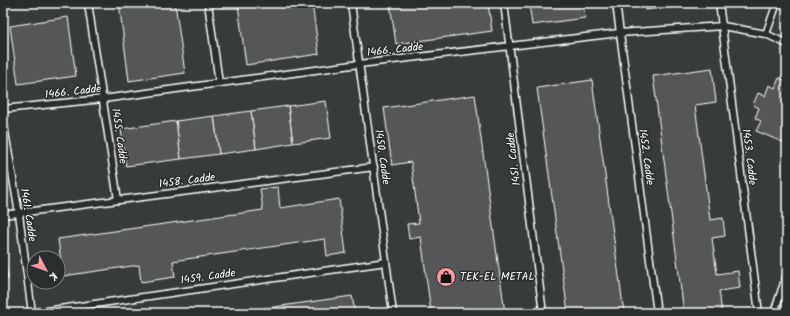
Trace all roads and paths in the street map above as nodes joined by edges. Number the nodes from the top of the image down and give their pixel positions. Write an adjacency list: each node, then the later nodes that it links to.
1 (88, 3): 15 (lane, 1455. Cadde)
2 (208, 3): 14 (lane)
3 (351, 3): 13 (lane, 1450. Cadde)
4 (504, 3): 12 (lane, 1451. Cadde)
5 (616, 3): 9 (lane, 1452. Cadde)
6 (719, 3): 8 (lane, 1453. Cadde)
7 (777, 3): 10 (lane)
8 (723, 26): 9 (lane, 1466. Cadde); 10 (lane, 1466. Cadde); 28 (lane, 1453. Cadde)
9 (619, 33): 12 (lane, 1466. Cadde); 27 (lane, 1452. Cadde)
10 (766, 34): 11 (lane, 1466. Cadde)
11 (787, 44)
12 (510, 47): 13 (lane, 1466. Cadde); 26 (lane, 1451. Cadde)
13 (359, 64): 14 (lane, 1466. Cadde); 18 (lane, 1450. Cadde)
14 (219, 83): 15 (lane, 1466. Cadde)
15 (103, 99): 16 (lane, 1466. Cadde); 19 (lane, 1455. Cadde)
16 (3, 109)
17 (3, 120): 20 (lane, 1461. Cadde)
18 (374, 167): 19 (lane, 1458. Cadde); 22 (lane, 1450. Cadde)
19 (118, 200): 20 (lane, 1458. Cadde)
20 (19, 214): 21 (lane, 1458. Cadde); 24 (lane, 1461. Cadde)
21 (3, 215)
22 (386, 262): 24 (lane, 1459. Cadde); 25 (lane, 1450. Cadde)
23 (787, 274): 29 (lane)
24 (32, 313)
25 (393, 313)
26 (543, 313)
27 (657, 313)
28 (759, 313)
29 (774, 313)

